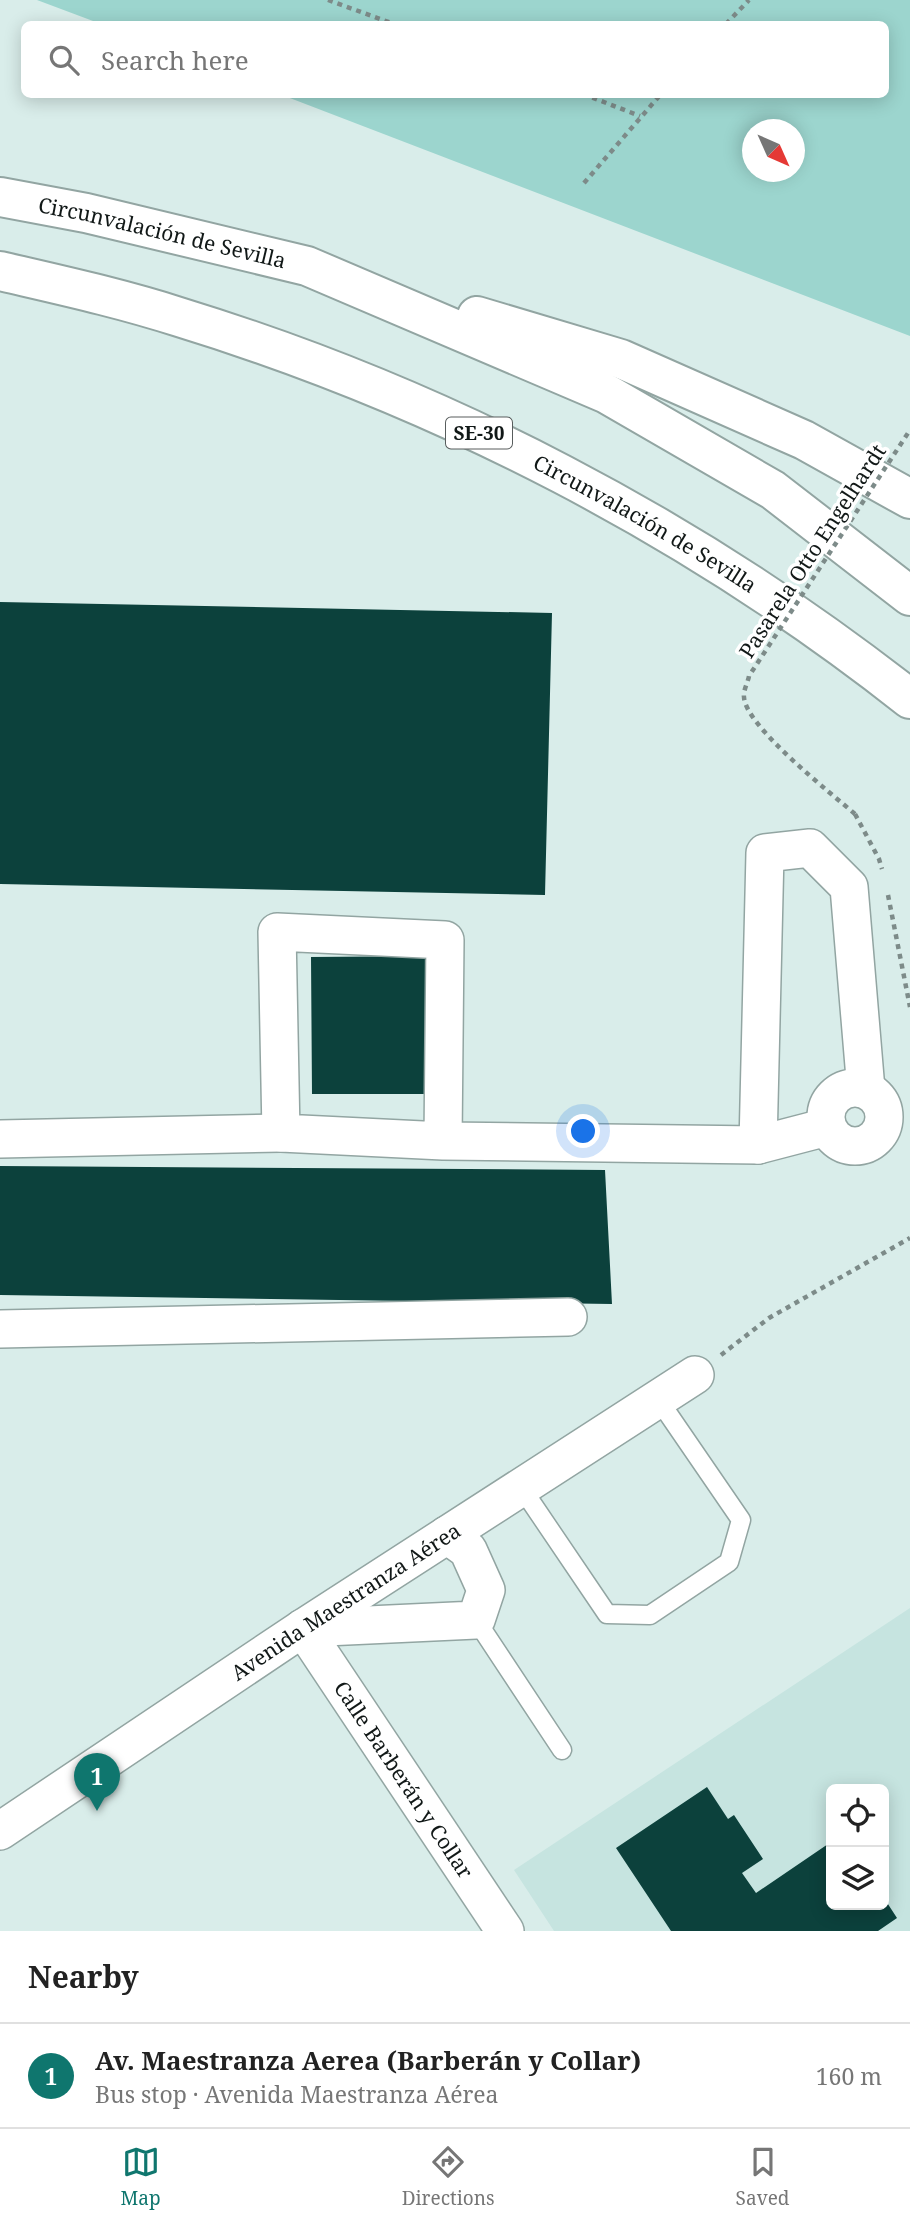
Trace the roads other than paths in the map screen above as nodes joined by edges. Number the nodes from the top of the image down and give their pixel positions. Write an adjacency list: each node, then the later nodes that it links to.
1 (0, 197): 2 (highway, Circunvalación de Sevilla)
2 (307, 266): 4 (highway, Circunvalación de Sevilla); 5 (highway)
3 (0, 271): 8 (highway, Circunvalación de Sevilla / SE-30)
4 (773, 490): 6 (highway); 7 (highway, Circunvalación de Sevilla)
5 (910, 499)
6 (910, 576)
7 (910, 596)
8 (910, 699)
9 (866, 1090): 10 (street); 10 (street); 14 (street)
10 (827, 1126): 14 (street)
11 (281, 1133): 12 (street); 13 (street); 13 (street)
12 (0, 1139)
13 (443, 1141): 14 (street)
14 (758, 1146)
15 (568, 1317): 16 (street)
16 (0, 1329)
17 (695, 1375): 18 (street, Avenida Maestranza Aérea)
18 (658, 1399): 19 (street, Avenida Maestranza Aérea); 19 (lane)
19 (521, 1488): 20 (street, Avenida Maestranza Aérea)
20 (447, 1535): 21 (street); 22 (street, Avenida Maestranza Aérea)
21 (476, 1620): 22 (street); 23 (lane)
22 (303, 1628): 24 (street, Avenida Maestranza Aérea); 25 (street, Calle Barberán y Collar)
23 (562, 1750)
24 (0, 1831)
25 (505, 1931)

